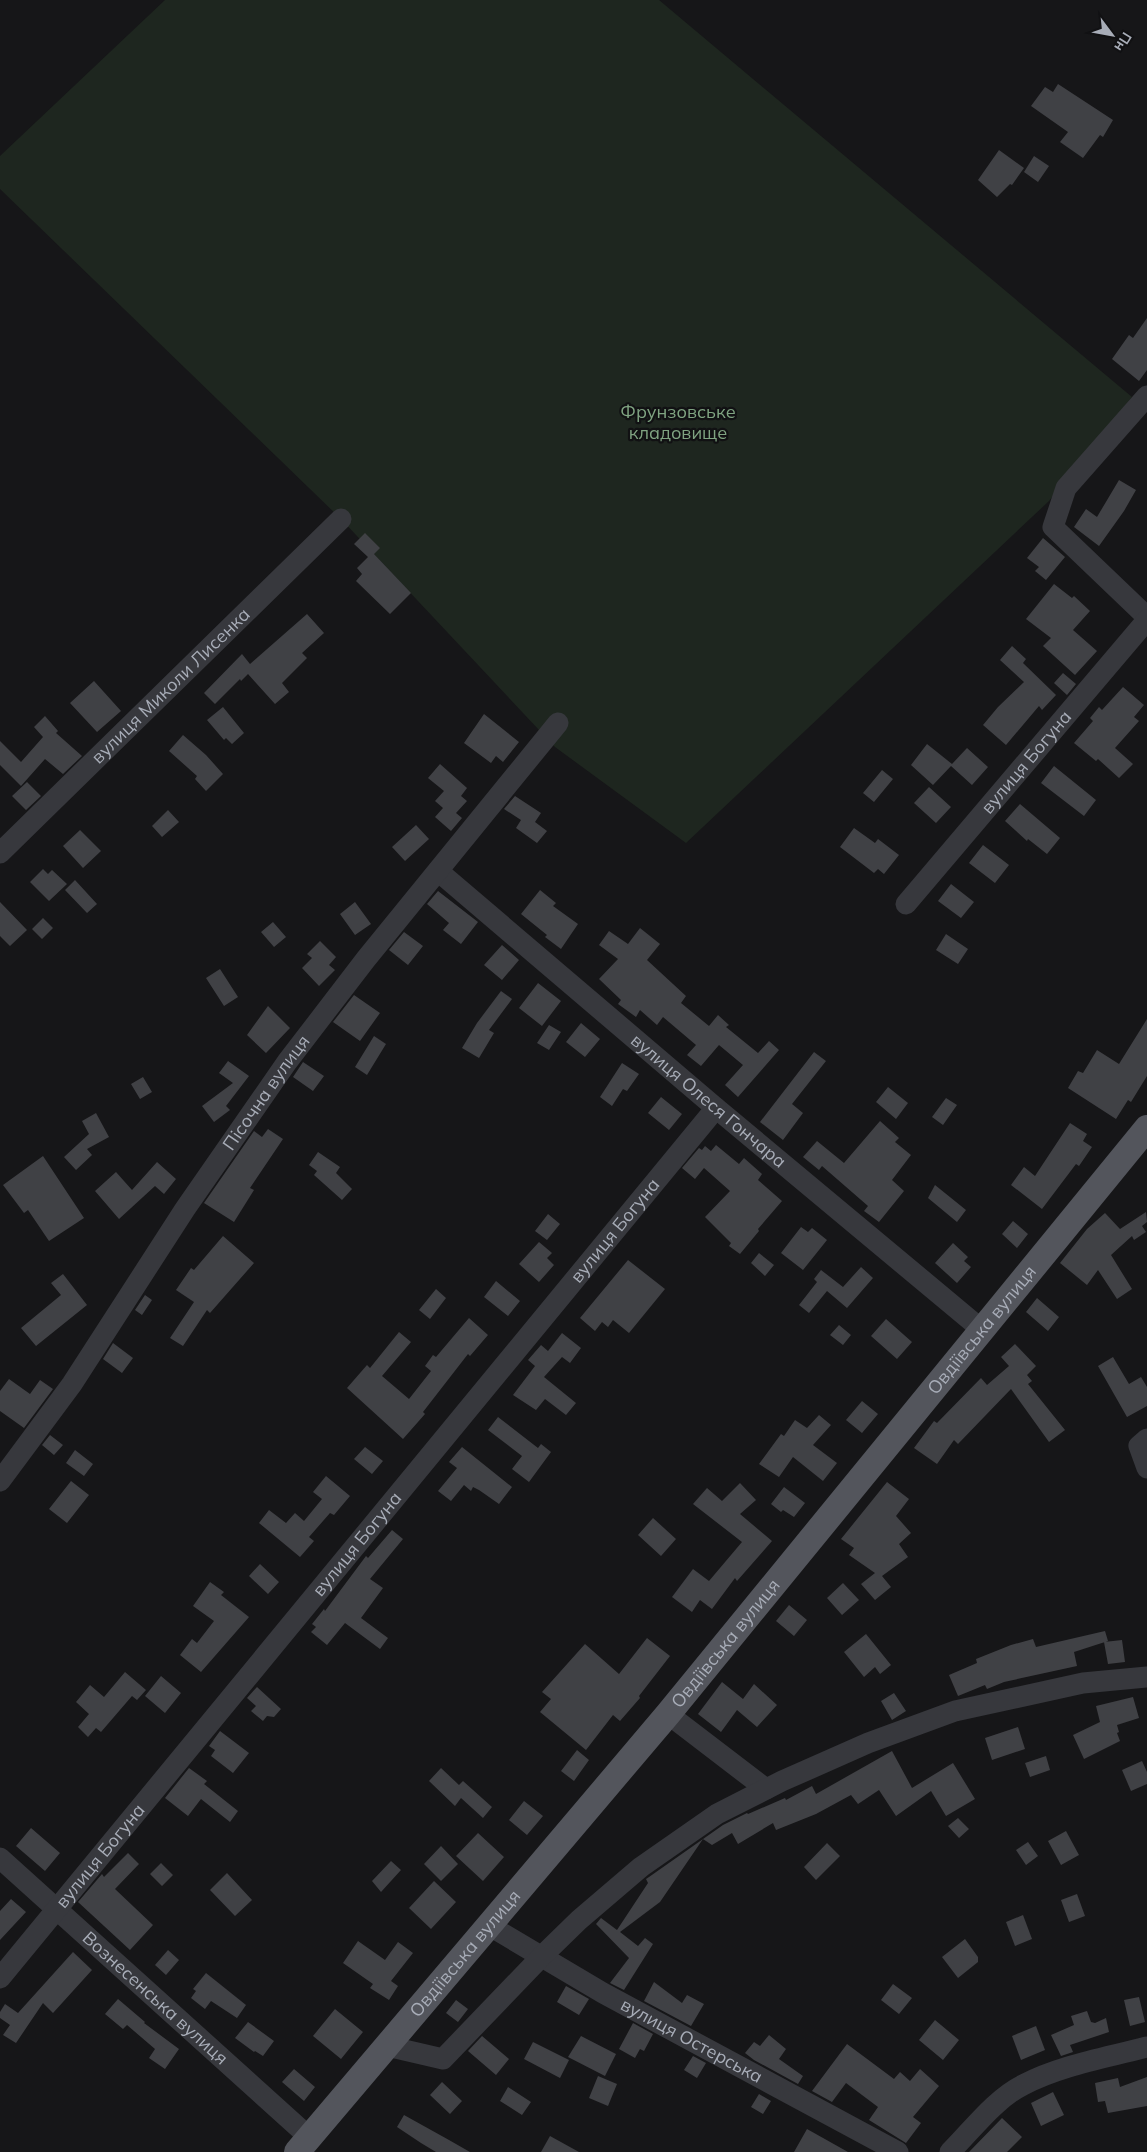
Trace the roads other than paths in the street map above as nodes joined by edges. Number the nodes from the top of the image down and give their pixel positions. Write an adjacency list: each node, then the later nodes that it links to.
1 (1147, 396): 3 (street)
2 (341, 520): 5 (street, вулиця Миколи Лисенка)
3 (1147, 618): 7 (street, вулиця Богуна)
4 (558, 723): 6 (street, Пісочна вулиця)
5 (0, 853)
6 (438, 871): 8 (street, вулиця Олеся Гончара); 13 (street, Пісочна вулиця)
7 (906, 904)
8 (716, 1108): 10 (street, вулиця Олеся Гончара); 18 (street, вулиця Богуна)
9 (1147, 1128): 10 (main road, Овдіївська вулиця)
10 (981, 1329): 15 (main road, Овдіївська вулиця)
11 (1147, 1439): 12 (street)
12 (1147, 1468)
13 (0, 1481)
14 (1147, 1677): 16 (street)
15 (668, 1714): 16 (street); 19 (main road, Овдіївська вулиця)
16 (766, 1789): 20 (street)
17 (0, 1858): 18 (street, Вознесенська вулиця)
18 (56, 1910): 21 (street, вулиця Богуна); 24 (street, Вознесенська вулиця)
19 (490, 1926): 20 (street, вулиця Остерська); 22 (main road, Овдіївська вулиця)
20 (541, 1957): 22 (street); 25 (street, вулиця Остерська)
21 (0, 1978)
22 (387, 2046): 24 (main road, Овдіївська вулиця)
23 (1147, 2047): 26 (street)
24 (303, 2145)
25 (898, 2152)
26 (950, 2152)

